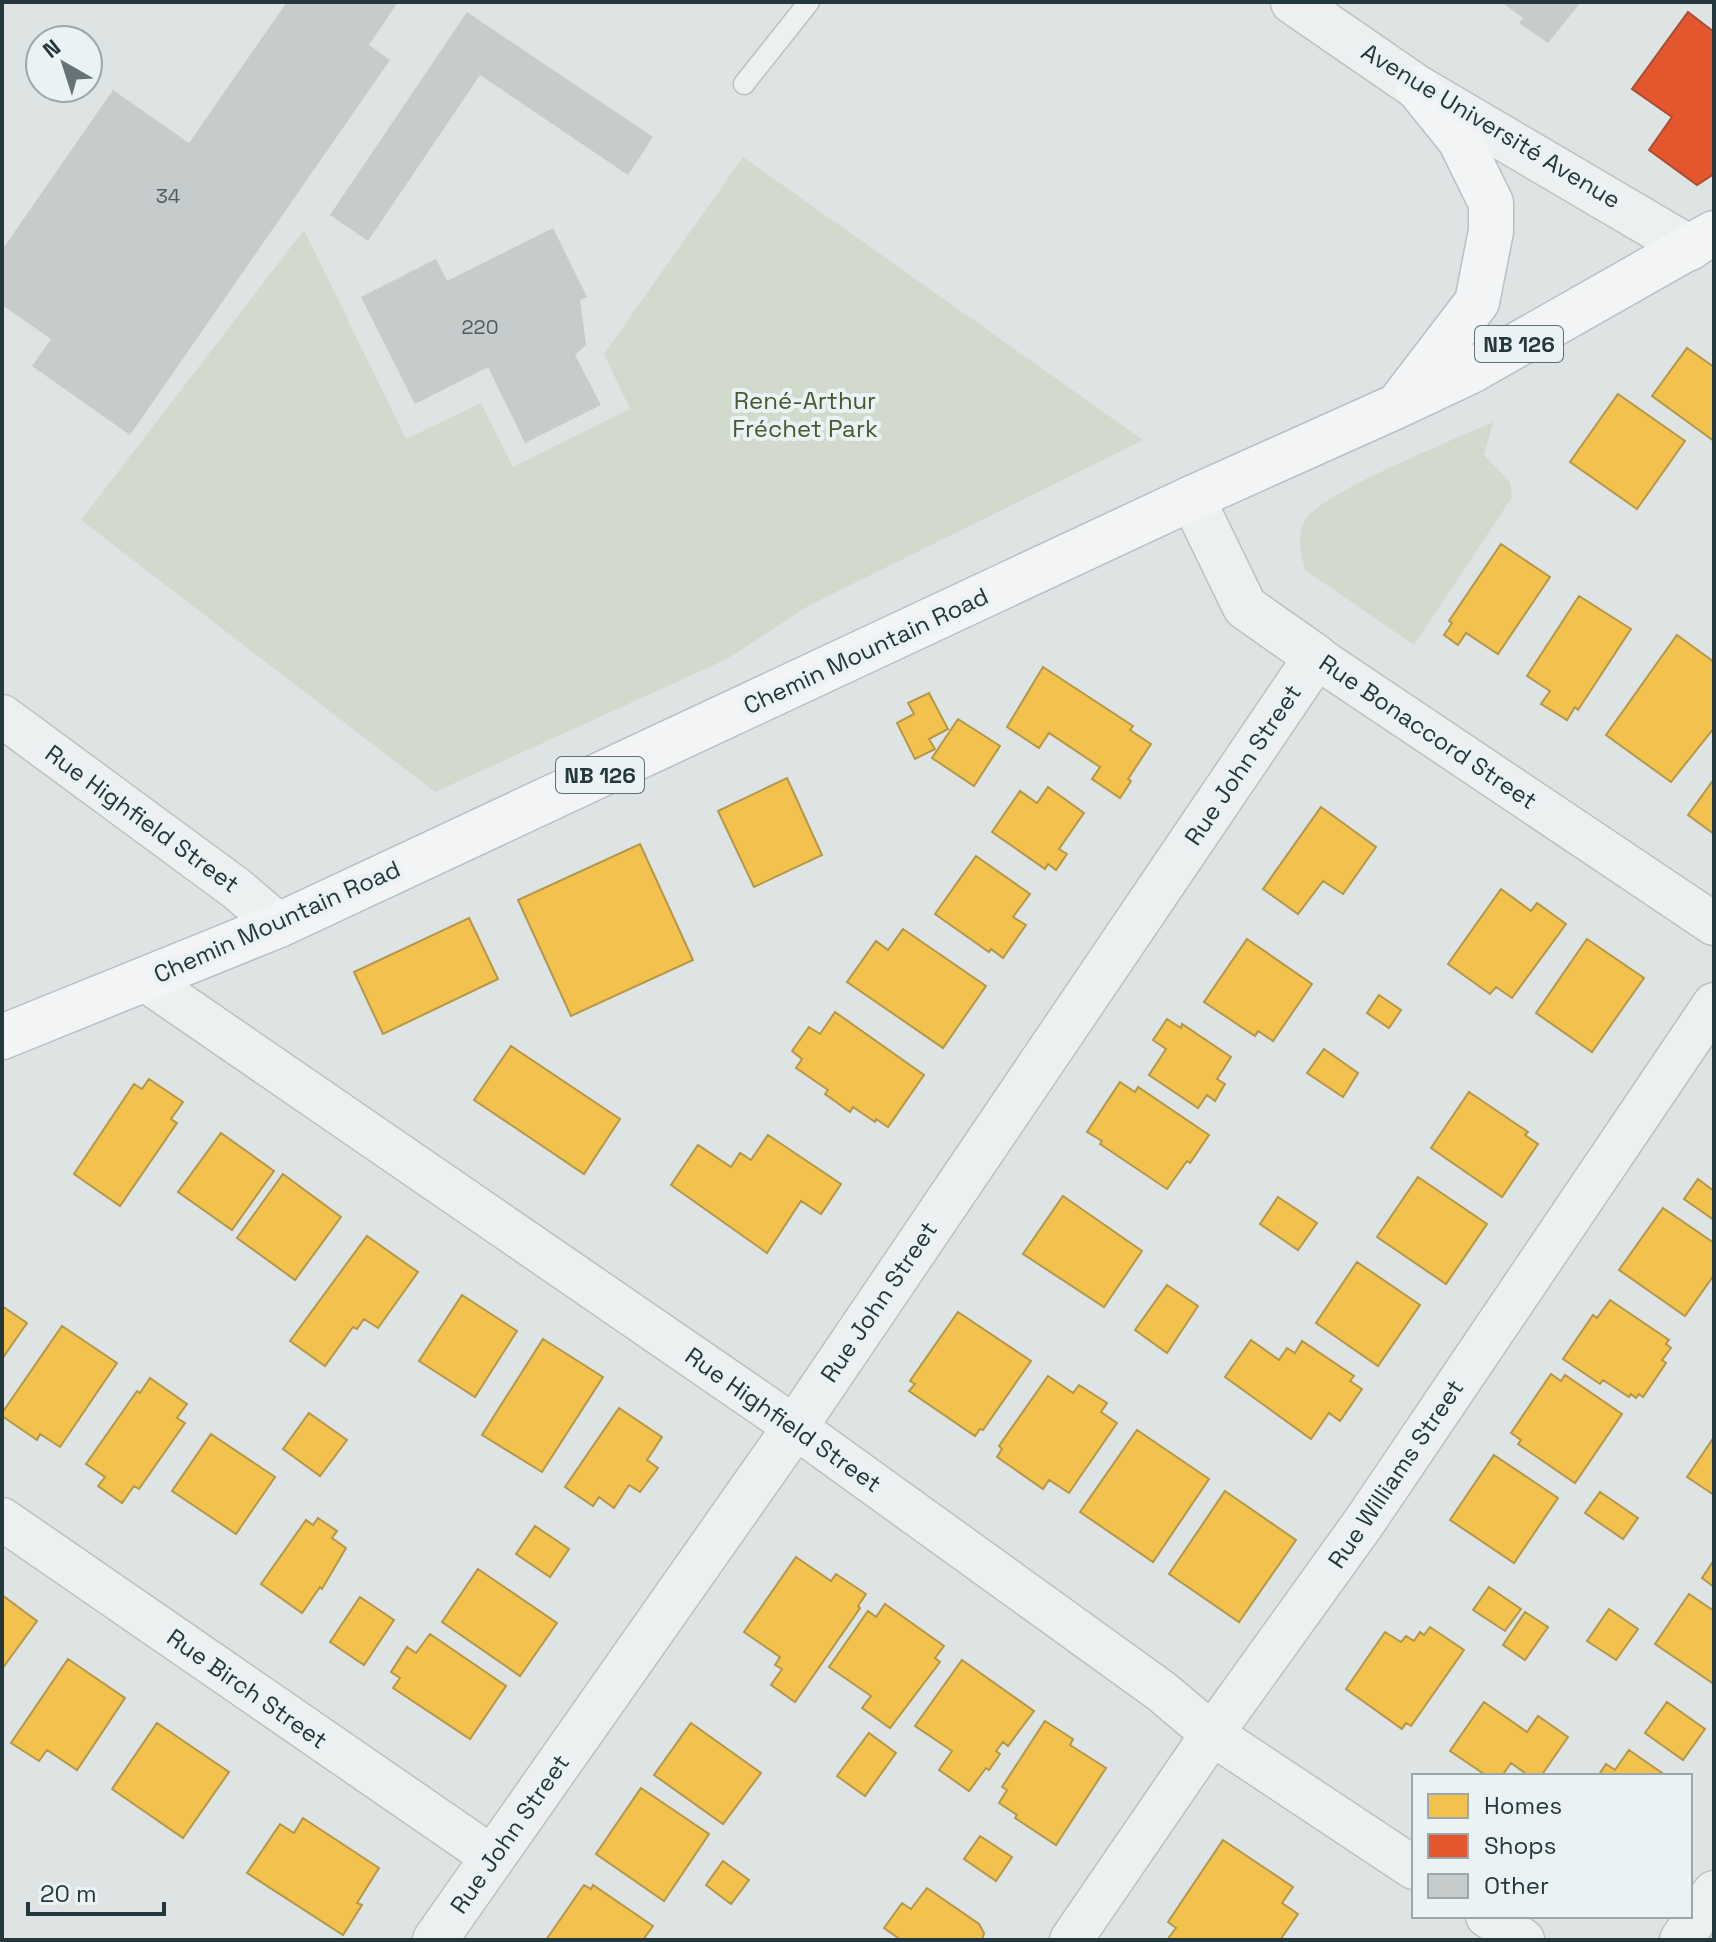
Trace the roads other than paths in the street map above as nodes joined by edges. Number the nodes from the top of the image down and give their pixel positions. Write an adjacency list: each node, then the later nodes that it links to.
1 (809, 2): 3 (lane)
2 (1293, 2): 4 (street, Avenue Université Avenue)
3 (744, 84)
4 (1418, 88): 5 (street, Avenue Université Avenue); 6 (main road)
5 (1706, 248): 6 (main road, Chemin Mountain Road / NB 126)
6 (1397, 406): 7 (main road, Chemin Mountain Road / NB 126)
7 (1192, 498): 8 (street, Rue Bonaccord Street); 11 (main road, Chemin Mountain Road / NB 126)
8 (1316, 657): 10 (street, Rue Bonaccord Street); 15 (street, Rue John Street)
9 (2, 716): 11 (street, Rue Highfield Street)
10 (1714, 924)
11 (279, 925): 12 (main road, Chemin Mountain Road / NB 126)
12 (145, 980): 14 (main road, Chemin Mountain Road / NB 126); 15 (street, Rue Highfield Street)
13 (1714, 1004): 17 (street, Rue Williams Street)
14 (2, 1037)
15 (795, 1427): 17 (street, Rue Highfield Street); 18 (street, Rue John Street)
16 (2, 1519): 18 (street, Rue Birch Street)
17 (1212, 1734): 19 (street, Rue Highfield Street); 23 (street, Rue Williams Street)
18 (492, 1857): 22 (street, Rue John Street)
19 (1412, 1867)
20 (1714, 1892): 25 (street)
21 (1490, 1918): 24 (street)
22 (435, 1940)
23 (1071, 1940)
24 (1523, 1940)
25 (1681, 1940)

